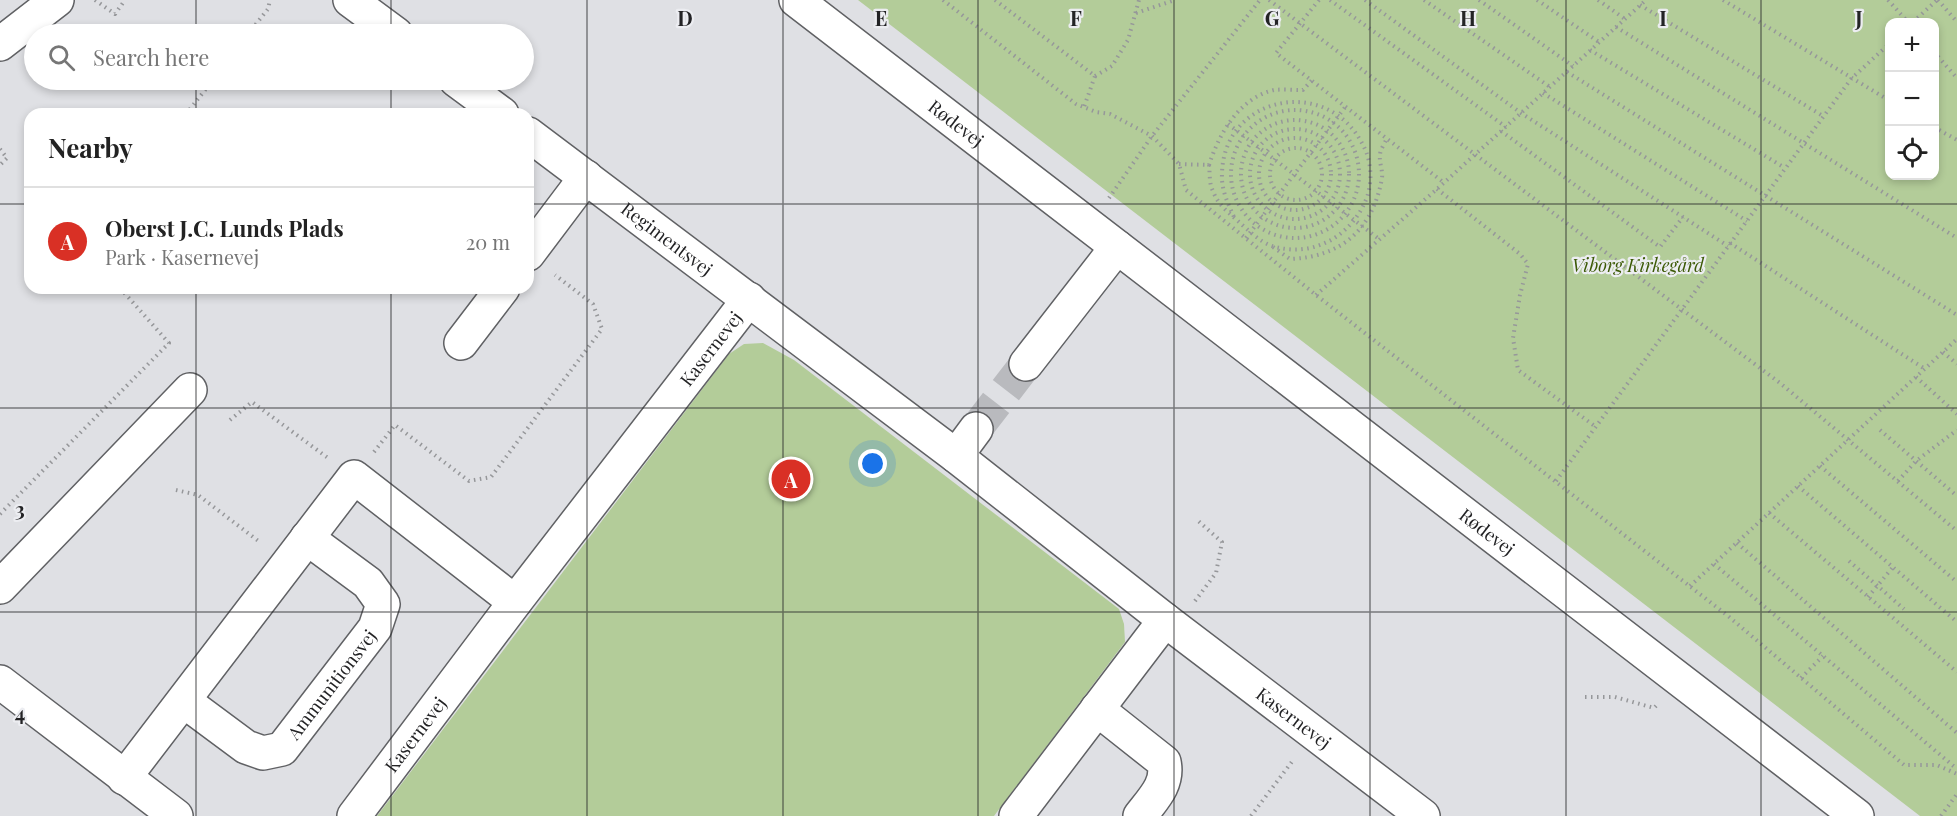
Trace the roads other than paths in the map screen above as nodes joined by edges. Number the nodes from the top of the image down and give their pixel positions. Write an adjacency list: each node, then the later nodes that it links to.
1 (57, 0): 4 (street)
2 (350, 0): 5 (street)
3 (796, 0): 13 (street, Rødevej)
4 (26, 24)
5 (382, 24)
6 (24, 25): 7 (street)
7 (0, 44)
8 (470, 90): 9 (street)
9 (494, 108)
10 (534, 138): 11 (street, Regimentsvej)
11 (586, 177): 12 (street); 15 (street, Regimentsvej)
12 (534, 246)
13 (1117, 247): 17 (street); 34 (street, Rødevej)
14 (498, 294): 16 (street)
15 (749, 299): 20 (street, Kasernevej); 23 (street, Kasernevej)
16 (461, 343)
17 (1026, 364)
18 (190, 390): 22 (street)
19 (976, 429): 20 (street)
20 (956, 456): 24 (street, Kasernevej)
21 (297, 551): 23 (street); 26 (street); 26 (street, Ammunitionsvej)
22 (0, 587)
23 (515, 602): 30 (street, Kasernevej)
24 (1170, 624): 27 (street); 33 (street, Kasernevej)
25 (0, 681): 28 (street)
26 (184, 700): 28 (street)
27 (1097, 709): 31 (street); 32 (street)
28 (124, 778): 29 (street)
29 (176, 816)
30 (354, 816)
31 (1016, 816)
32 (1140, 816)
33 (1423, 816)
34 (1857, 816)

